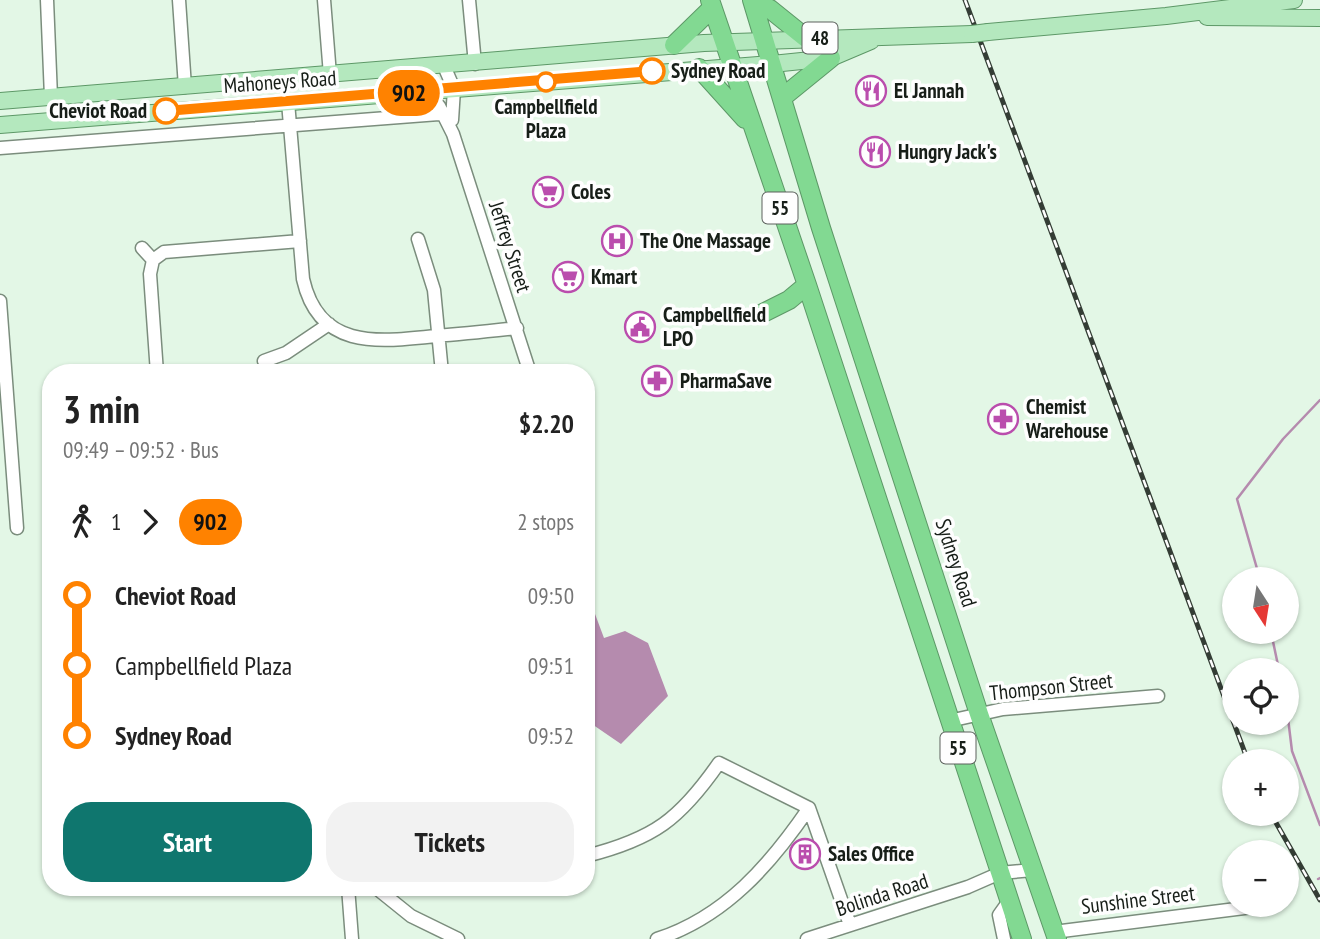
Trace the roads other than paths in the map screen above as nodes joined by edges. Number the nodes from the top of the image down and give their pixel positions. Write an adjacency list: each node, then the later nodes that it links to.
1 (47, 0): 27 (street)
2 (179, 0): 24 (street)
3 (324, 0): 23 (street)
4 (469, 0): 17 (street)
5 (752, 0): 10 (highway); 12 (highway, Sydney Road / 55)
6 (1294, 0): 8 (main road, 48)
7 (711, 4): 13 (highway, 55); 14 (highway)
8 (1166, 16): 9 (main road, 48); 11 (main road, 48)
9 (1320, 18)
10 (806, 38): 11 (main road, 48); 12 (main road, 48)
11 (876, 39): 16 (main road, 48)
12 (765, 40): 13 (main road, 48); 18 (highway, Sydney Road / 55)
13 (723, 42): 14 (main road, Mahoneys Road / 48); 20 (highway, 55)
14 (674, 46): 15 (main road, Mahoneys Road / 48)
15 (636, 50): 17 (main road, Mahoneys Road / 48); 22 (main road)
16 (831, 58): 18 (main road, 48); 28 (highway)
17 (475, 64): 19 (main road, Mahoneys Road / 48)
18 (772, 64): 20 (main road, 48); 28 (highway, Sydney Road / 55)
19 (444, 66): 23 (main road, Mahoneys Road / 48); 25 (street, Jeffrey Street)
20 (731, 66): 21 (main road, Mahoneys Road / 48); 34 (highway, 55)
21 (699, 68): 22 (main road, Mahoneys Road / 48); 34 (highway)
22 (638, 72): 25 (main road, Mahoneys Road / 48)
23 (330, 75): 24 (main road, Mahoneys Road / 48)
24 (186, 87): 27 (main road, Mahoneys Road / 48)
25 (454, 89): 26 (main road, Mahoneys Road / 48); 31 (street, Jeffrey Street)
26 (425, 91): 30 (main road, Mahoneys Road / 48); 31 (street)
27 (51, 97): 29 (main road, Mahoneys Road / 48)
28 (783, 97): 52 (highway, Sydney Road / 55)
29 (0, 102)
30 (288, 102): 32 (main road, Mahoneys Road / 48); 33 (street)
31 (448, 113): 33 (street); 44 (street, Jeffrey Street)
32 (0, 125)
33 (291, 126): 35 (street); 37 (street)
34 (753, 130): 40 (highway, 55)
35 (0, 148)
36 (418, 239): 45 (street)
37 (300, 241): 39 (street); 43 (street)
38 (142, 248): 39 (street)
39 (153, 260): 47 (street)
40 (807, 285): 42 (highway); 53 (highway, 55)
41 (0, 301): 50 (street)
42 (759, 315)
43 (329, 324): 45 (street); 46 (street)
44 (517, 328): 45 (street); 49 (street, Jeffrey Street)
45 (438, 336): 48 (street)
46 (264, 361)
47 (156, 364)
48 (441, 364)
49 (527, 364)
50 (17, 528)
51 (1158, 696): 52 (street, Thompson Street)
52 (979, 714): 53 (street, Thompson Street); 56 (highway, Sydney Road / 55)
53 (949, 721): 57 (highway, 55)
54 (809, 808): 55 (street); 62 (street); 66 (street)
55 (595, 854)
56 (1033, 870): 57 (street, Bolinda Road); 63 (highway, Sydney Road / 55)
57 (1001, 878): 60 (highway, 55); 62 (street, Bolinda Road)
58 (349, 896): 64 (street)
59 (386, 896): 65 (street)
60 (1009, 901): 68 (street); 69 (highway, 55)
61 (1222, 912): 63 (street, Sunshine Street)
62 (850, 925): 67 (street, Bolinda Road)
63 (1056, 935)
64 (352, 939)
65 (458, 939)
66 (657, 939)
67 (807, 939)
68 (1004, 939)
69 (1022, 939)

